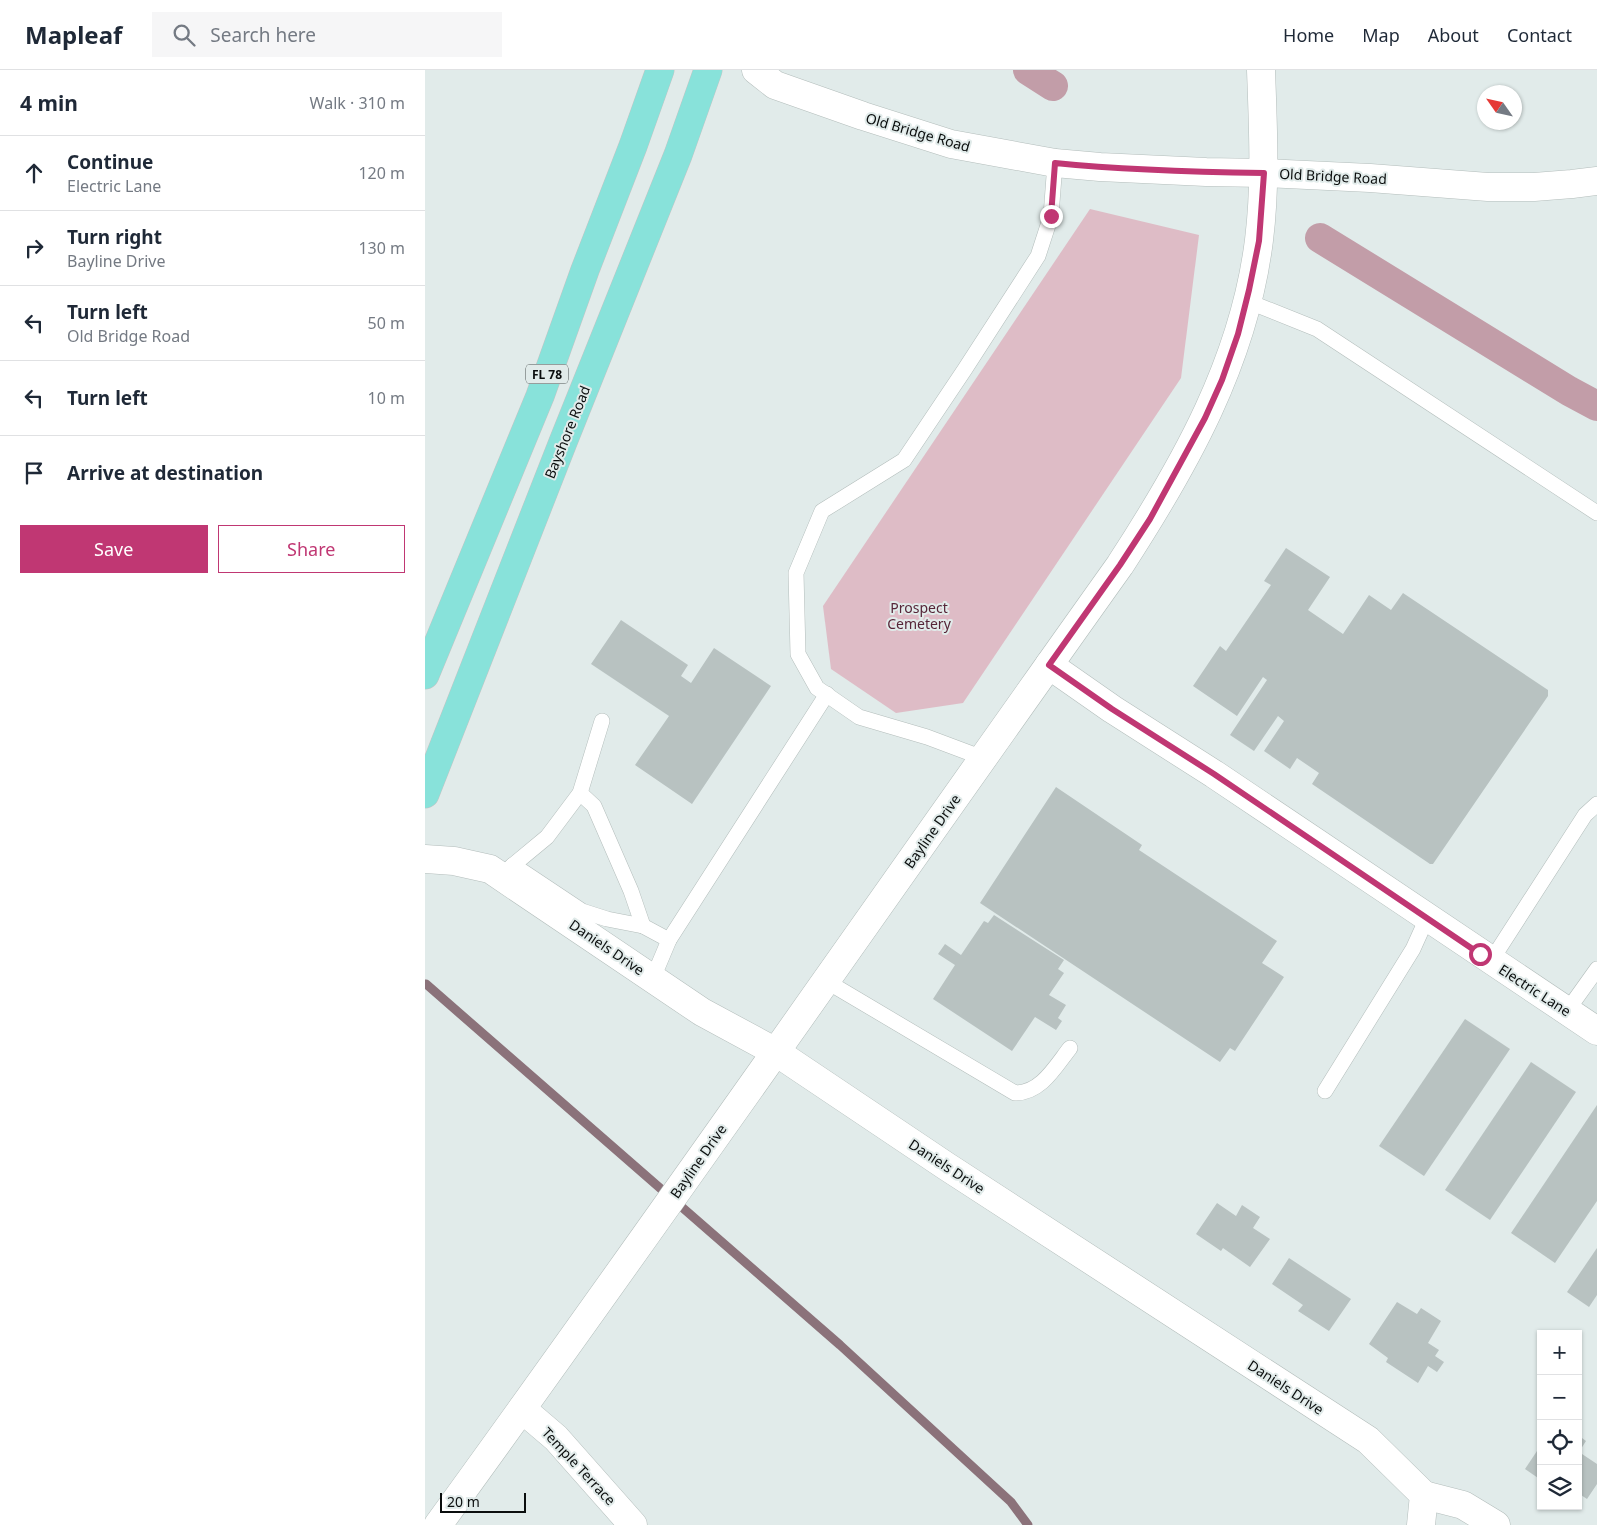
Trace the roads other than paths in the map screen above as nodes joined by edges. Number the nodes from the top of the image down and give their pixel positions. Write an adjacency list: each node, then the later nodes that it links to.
1 (660, 70): 11 (main road, FL 78)
2 (708, 70): 16 (main road, Bayshore Road / FL 78)
3 (756, 70): 5 (street, Old Bridge Road)
4 (1261, 70): 6 (street, Bayline Drive)
5 (1055, 163): 6 (street, Old Bridge Road); 12 (lane)
6 (1264, 173): 7 (street, Old Bridge Road); 8 (street, Bayline Drive)
7 (1597, 180)
8 (1247, 301): 9 (lane); 10 (street, Bayline Drive)
9 (1597, 513)
10 (1049, 665): 14 (street, Bayline Drive); 20 (street, Electric Lane)
11 (425, 674)
12 (827, 694): 14 (lane); 22 (lane)
13 (602, 721): 15 (lane)
14 (983, 758): 26 (street, Bayline Drive)
15 (580, 793): 19 (lane); 21 (lane)
16 (425, 794)
17 (1597, 804): 23 (lane)
18 (425, 860): 19 (street, Daniels Drive)
19 (507, 871): 21 (lane); 25 (street, Daniels Drive)
20 (1427, 918): 23 (street, Electric Lane); 31 (lane)
21 (643, 926): 22 (lane)
22 (669, 940): 25 (lane)
23 (1491, 961): 27 (street, Electric Lane)
24 (1597, 968): 27 (lane)
25 (653, 978): 30 (street, Daniels Drive)
26 (826, 981): 29 (lane); 30 (street, Bayline Drive)
27 (1567, 1011): 28 (street, Electric Lane)
28 (1597, 1031)
29 (1070, 1048)
30 (776, 1052): 32 (street, Bayline Drive); 33 (street, Daniels Drive)
31 (1325, 1091)
32 (522, 1409): 34 (street, Bayline Drive); 35 (street, Temple Terrace)
33 (1424, 1494): 36 (street); 37 (street)
34 (438, 1525)
35 (633, 1525)
36 (1421, 1525)
37 (1496, 1525)

